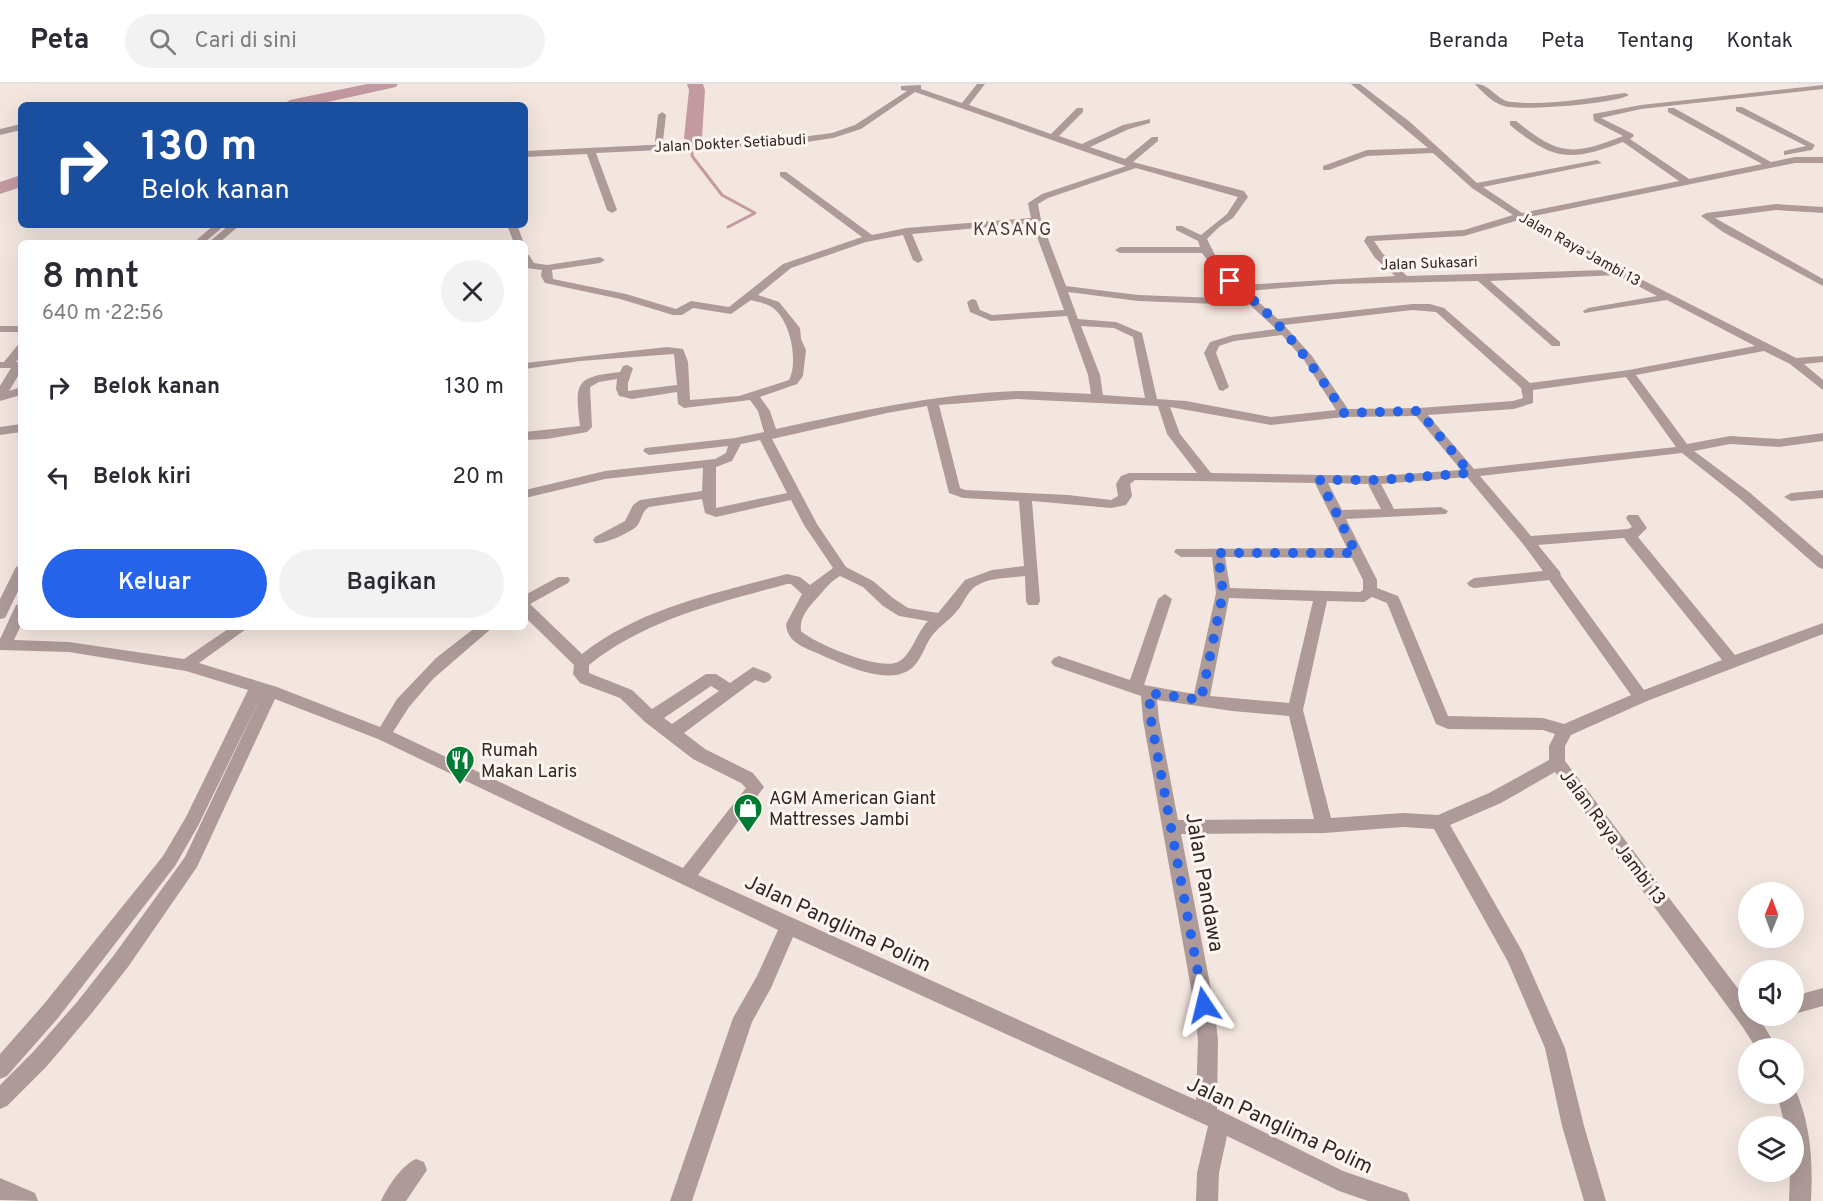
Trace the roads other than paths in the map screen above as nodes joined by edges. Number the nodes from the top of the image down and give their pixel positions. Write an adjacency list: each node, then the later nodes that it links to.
1 (981, 84): 8 (street)
2 (1355, 84): 25 (street, Jalan Raya Jambi 13)
3 (1480, 84): 4 (street); 7 (street)
4 (1486, 84)
5 (912, 87): 8 (street); 21 (street, Jalan Dokter Setiabudi)
6 (1823, 87): 19 (street)
7 (1618, 88)
8 (963, 107): 17 (street)
9 (1739, 109): 28 (street)
10 (1080, 110): 17 (street)
11 (1671, 110): 28 (street)
12 (662, 115): 20 (street)
13 (1147, 121): 22 (street)
14 (1513, 123): 19 (street)
15 (18, 128): 16 (street)
16 (0, 132)
17 (1053, 137): 22 (street)
18 (1155, 139): 30 (street)
19 (1624, 139): 33 (street)
20 (659, 141): 21 (street, Jalan Dokter Setiabudi); 23 (street, Jalan Dokter Setiabudi)
21 (685, 143): 24 (street, Jalan Dokter Setiabudi)
22 (1083, 147): 30 (street)
23 (528, 149)
24 (590, 150): 26 (street, Jalan Dokter Setiabudi); 35 (street)
25 (1433, 150): 31 (street); 34 (street, Jalan Raya Jambi 13)
26 (528, 154)
27 (1823, 160): 28 (street)
28 (1766, 162): 33 (street)
29 (1597, 163): 34 (street)
30 (1131, 165): 38 (street); 46 (street)
31 (1326, 168)
32 (783, 174): 43 (street)
33 (1687, 182): 37 (street)
34 (1475, 186): 37 (street, Jalan Raya Jambi 13)
35 (612, 210)
36 (1823, 210): 55 (street)
37 (1520, 216): 52 (street, Jalan Raya Jambi 13); 54 (street)
38 (1036, 220): 42 (street); 56 (street)
39 (216, 228): 44 (street)
40 (231, 228): 45 (street)
41 (1179, 228): 46 (street)
42 (906, 231): 43 (street); 49 (street)
43 (870, 238): 58 (street)
44 (202, 240)
45 (217, 240)
46 (1204, 244): 47 (street); 57 (street)
47 (1120, 250)
48 (600, 260): 51 (street)
49 (918, 260)
50 (528, 263): 51 (street)
51 (547, 268): 58 (street)
52 (1619, 272): 53 (street, Jalan Sukasari); 59 (street, Jalan Raya Jambi 13)
53 (1480, 277): 54 (street, Jalan Sukasari); 67 (street)
54 (1406, 280): 57 (street, Jalan Sukasari)
55 (1823, 283)
56 (1060, 288): 60 (street); 63 (street)
57 (1240, 288): 64 (street)
58 (750, 296): 83 (street)
59 (1668, 297): 62 (street); 68 (street, Jalan Raya Jambi 13)
60 (1218, 301)
61 (972, 302): 63 (street)
62 (1588, 311)
63 (1072, 317): 85 (street); 87 (street)
64 (1281, 326): 79 (street); 80 (street); 89 (street)
65 (0, 329): 66 (street)
66 (18, 329)
67 (1556, 344)
68 (1766, 347): 72 (street, Jalan Raya Jambi 13); 76 (street)
69 (18, 351): 73 (street)
70 (628, 354): 74 (street); 77 (street); 81 (street)
71 (1823, 359): 72 (street)
72 (1794, 363): 78 (street, Jalan Raya Jambi 13)
73 (4, 365)
74 (528, 366)
75 (18, 367): 84 (street)
76 (1629, 373): 80 (street); 96 (street)
77 (624, 375): 81 (street); 93 (street)
78 (1823, 386)
79 (1223, 387)
80 (1527, 387): 88 (street)
81 (681, 388): 83 (street)
82 (18, 392): 84 (street)
83 (753, 396): 92 (street)
84 (0, 397)
85 (1096, 398): 86 (street); 87 (street)
86 (932, 402): 92 (street); 107 (street)
87 (1157, 403): 89 (street); 100 (street)
88 (1419, 411): 89 (street); 99 (street)
89 (1344, 413)
90 (18, 428): 91 (street)
91 (0, 431)
92 (767, 435): 95 (street); 106 (street)
93 (528, 436)
94 (1823, 437): 96 (street)
95 (735, 441): 97 (street); 98 (street)
96 (1683, 448): 99 (street); 119 (street)
97 (649, 451)
98 (710, 465): 103 (street); 104 (street)
99 (1470, 473): 102 (street); 115 (street)
100 (1206, 476): 101 (street); 107 (street)
101 (1320, 480): 102 (street); 111 (street)
102 (1372, 480): 110 (street)
103 (528, 493)
104 (708, 494): 106 (street); 114 (street)
105 (1823, 494): 108 (street)
106 (796, 495): 120 (street)
107 (1025, 497): 121 (street)
108 (1791, 498)
109 (1441, 511): 110 (street)
110 (1390, 513): 111 (street)
111 (1337, 515): 118 (street)
112 (1633, 518): 113 (street)
113 (1631, 534): 115 (street); 142 (street)
114 (600, 540)
115 (1528, 541): 122 (street)
116 (1181, 552): 117 (street)
117 (1218, 553): 118 (street); 127 (street)
118 (1356, 553): 126 (street)
119 (1823, 564)
120 (841, 570): 128 (street); 136 (street)
121 (1032, 570): 132 (street); 136 (street)
122 (1554, 575): 125 (street); 149 (street)
123 (18, 576): 134 (street)
124 (563, 580): 130 (street)
125 (1474, 583)
126 (1370, 591): 129 (street); 153 (street)
127 (1223, 593): 129 (street); 150 (street)
128 (812, 595): 136 (street); 143 (street)
129 (1321, 596): 151 (street)
130 (528, 599)
131 (1165, 599): 148 (street)
132 (1033, 601)
133 (528, 611): 143 (street)
134 (0, 614)
135 (18, 615): 140 (street)
136 (938, 618)
137 (1823, 628): 142 (street)
138 (238, 630): 144 (street)
139 (482, 630): 155 (street)
140 (3, 644): 144 (street, Jalan Panglima Polim)
141 (1059, 662): 148 (street)
142 (1732, 662): 149 (street)
143 (582, 663): 152 (street)
144 (186, 665): 146 (street, Jalan Panglima Polim)
145 (764, 677): 147 (street)
146 (264, 689): 155 (street, Jalan Panglima Polim); 157 (street); 158 (street)
147 (730, 691): 152 (street); 154 (street)
148 (1142, 691): 150 (street); 161 (street, Jalan Pandawa)
149 (1641, 697): 153 (street)
150 (1201, 700): 151 (street)
151 (1295, 710): 160 (street)
152 (651, 718): 154 (street)
153 (1565, 731): 156 (street, Jalan Raya Jambi 13)
154 (672, 733): 162 (street)
155 (384, 735): 162 (street, Jalan Panglima Polim)
156 (1557, 763): 159 (street); 166 (street, Jalan Raya Jambi 13)
157 (213, 820): 158 (street); 165 (street)
158 (192, 821): 164 (street)
159 (1439, 822): 160 (street); 180 (street)
160 (1324, 826): 161 (street)
161 (1172, 827): 172 (street, Jalan Pandawa)
162 (686, 877): 163 (street, Jalan Panglima Polim)
163 (789, 926): 172 (street, Jalan Panglima Polim); 177 (street)
164 (92, 959): 165 (street); 169 (street)
165 (121, 961): 170 (street)
166 (1738, 996)
167 (1823, 997): 168 (street)
168 (1804, 1002)
169 (4, 1060)
170 (0, 1099)
171 (1791, 1104): 181 (street)
172 (1213, 1119): 178 (street, Jalan Pandawa); 179 (street, Jalan Panglima Polim)
173 (416, 1170): 176 (street)
174 (0, 1189): 175 (street)
175 (27, 1201)
176 (392, 1201)
177 (681, 1201)
178 (1207, 1201)
179 (1399, 1201)
180 (1595, 1201)
181 (1800, 1201)

